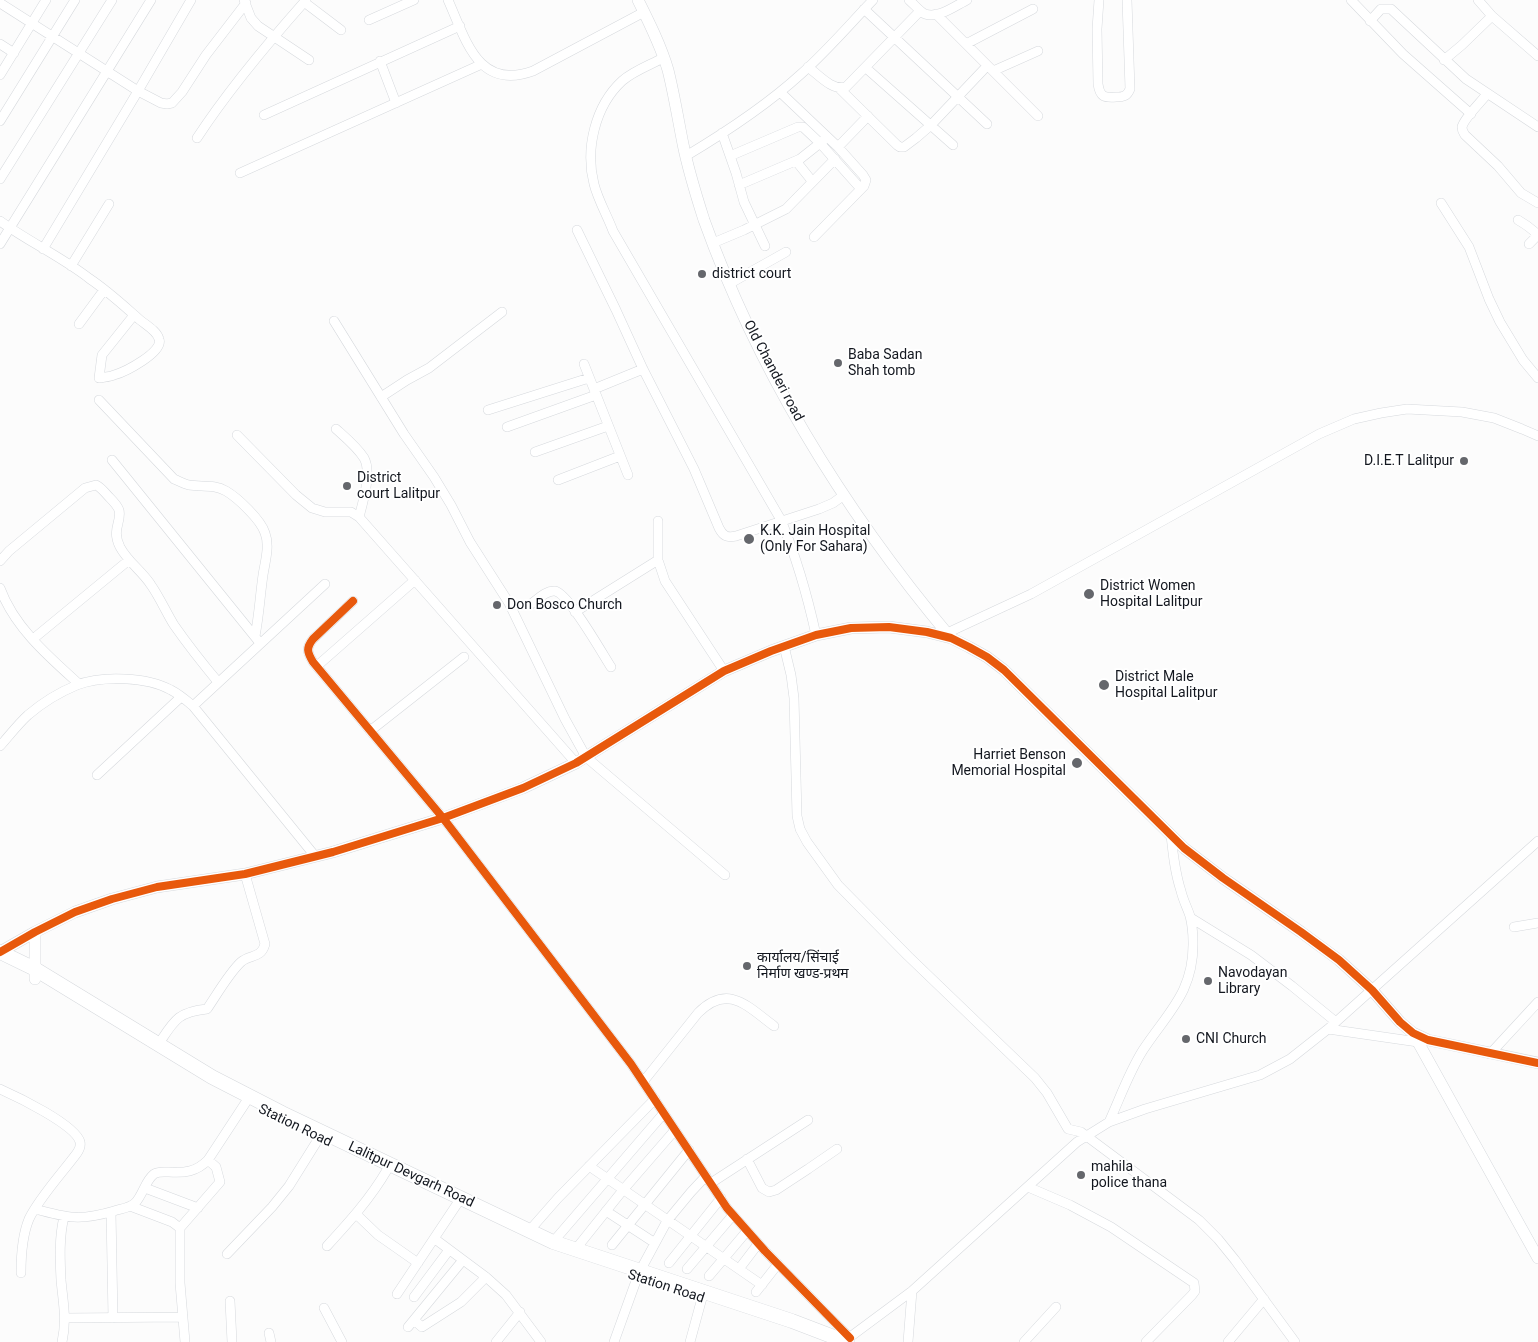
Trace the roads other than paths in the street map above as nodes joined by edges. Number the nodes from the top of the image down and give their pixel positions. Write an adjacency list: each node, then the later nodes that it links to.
1 (46, 0): 27 (street)
2 (75, 0): 30 (street)
3 (112, 0): 37 (street)
4 (151, 0): 47 (street)
5 (191, 0): 50 (street)
6 (414, 0): 25 (street)
7 (448, 0): 28 (street)
8 (638, 0): 22 (street, Old Chanderi road)
9 (873, 0): 19 (street)
10 (909, 0): 21 (street)
11 (967, 0): 23 (street)
12 (1098, 0): 13 (street)
13 (1127, 0)
14 (1351, 0): 26 (street)
15 (1478, 0): 24 (street)
16 (305, 1): 29 (street); 31 (street)
17 (245, 2): 31 (street); 50 (street)
18 (0, 3): 27 (street)
19 (864, 9): 32 (street); 44 (street)
20 (1033, 9): 34 (street)
21 (920, 10): 23 (street); 32 (street)
22 (644, 12): 42 (street); 43 (street, Old Chanderi road)
23 (936, 14): 34 (street)
24 (1492, 16): 38 (street); 40 (street)
25 (369, 20)
26 (1370, 20): 40 (street); 55 (street)
27 (32, 23): 30 (street); 36 (street)
28 (460, 26): 41 (street); 42 (street)
29 (342, 30)
30 (53, 36): 37 (street); 59 (street)
31 (274, 36): 39 (street); 64 (street)
32 (894, 38): 45 (street); 53 (street)
33 (0, 44): 36 (street)
34 (966, 44): 46 (street)
35 (1038, 51): 46 (street)
36 (14, 53): 48 (street)
37 (79, 53): 47 (street); 73 (street)
38 (1538, 56)
39 (309, 60)
40 (1444, 60): 52 (street)
41 (380, 62): 54 (street); 56 (street)
42 (482, 64): 54 (street)
43 (665, 64): 68 (street, Old Chanderi road); 119 (street)
44 (808, 67): 49 (street); 51 (street)
45 (866, 68): 49 (street); 61 (street)
46 (990, 68): 53 (street); 58 (street)
47 (107, 71): 50 (street); 83 (street)
48 (0, 76)
49 (840, 89): 57 (street)
50 (138, 91): 90 (street)
51 (780, 92): 63 (street); 65 (street)
52 (1487, 94): 55 (street); 62 (street)
53 (958, 97): 60 (street); 61 (street)
54 (396, 103): 72 (street)
55 (1471, 114): 78 (street)
56 (264, 115)
57 (868, 116): 61 (street); 67 (street)
58 (1038, 116)
59 (0, 121)
60 (987, 124)
61 (931, 125): 66 (street)
62 (1538, 126)
63 (722, 133): 68 (street); 69 (street)
64 (197, 138)
65 (824, 140): 67 (street); 69 (street); 70 (street); 71 (street)
66 (953, 145)
67 (838, 147): 76 (street)
68 (686, 156): 86 (street, Old Chanderi road)
69 (730, 156): 75 (street)
70 (835, 159): 74 (street); 76 (street)
71 (796, 161): 74 (street); 75 (street)
72 (240, 173)
73 (0, 179)
74 (812, 181): 82 (street)
75 (739, 185): 82 (street)
76 (861, 189): 85 (street)
77 (1441, 203): 102 (street)
78 (1538, 203)
79 (109, 204): 92 (street)
80 (1518, 220): 88 (street)
81 (0, 221): 83 (street)
82 (755, 225): 86 (street); 89 (street)
83 (10, 228): 87 (street); 90 (street)
84 (577, 230): 100 (street)
85 (814, 237)
86 (713, 243): 93 (street, Old Chanderi road)
87 (0, 244)
88 (1529, 244)
89 (764, 246)
90 (43, 248): 92 (street)
91 (786, 252): 93 (street)
92 (71, 266): 94 (street)
93 (729, 284): 117 (street, Old Chanderi road)
94 (104, 290): 96 (street); 98 (street)
95 (502, 312): 104 (street)
96 (134, 315): 96 (street)
97 (334, 322): 104 (street)
98 (79, 324)
99 (584, 364): 101 (street)
100 (643, 369): 103 (street); 119 (street)
101 (589, 378): 103 (street); 106 (street)
102 (1538, 378)
103 (595, 392): 107 (street); 108 (street)
104 (380, 398): 145 (street)
105 (99, 400): 133 (street)
106 (488, 410)
107 (608, 426): 112 (street); 113 (street)
108 (507, 427)
109 (336, 429): 118 (street)
110 (237, 435): 118 (street)
111 (1538, 436): 131 (street)
112 (535, 452)
113 (620, 456): 115 (street); 116 (street)
114 (112, 460): 133 (street)
115 (628, 475)
116 (558, 480)
117 (844, 495): 119 (street); 131 (street, Old Chanderi road)
118 (359, 517): 124 (street)
119 (781, 520): 130 (street)
120 (658, 521): 122 (street)
121 (128, 560): 123 (street); 132 (street); 139 (street)
122 (658, 560): 129 (street); 138 (street)
123 (0, 561)
124 (415, 580): 136 (street); 145 (street)
125 (324, 584): 133 (street)
126 (1, 593): 132 (street)
127 (353, 601): 136 (street)
128 (531, 604): 129 (street)
129 (575, 612): 137 (street)
130 (816, 635): 131 (street); 134 (street)
131 (949, 636): 148 (street)
132 (33, 639): 140 (street)
133 (258, 640): 139 (street)
134 (789, 644): 138 (street); 177 (street)
135 (464, 657): 143 (street)
136 (317, 666): 143 (street)
137 (611, 666)
138 (724, 671): 145 (street)
139 (218, 682): 142 (street)
140 (79, 684): 141 (street); 144 (street)
141 (181, 697): 142 (street); 146 (street)
142 (193, 706): 150 (street)
143 (370, 731): 147 (street)
144 (0, 746)
145 (582, 760): 147 (street); 152 (street)
146 (97, 775)
147 (443, 818): 150 (street); 169 (street)
148 (1171, 835): 153 (street); 160 (street)
149 (1538, 841): 160 (street)
150 (315, 856): 151 (street)
151 (245, 874): 156 (street); 166 (street)
152 (725, 875)
153 (1191, 918): 162 (street); 175 (street)
154 (1538, 923): 155 (street)
155 (1514, 927)
156 (35, 932): 157 (street); 159 (street)
157 (0, 952): 159 (main road, Lalitpur Devgarh Road)
158 (0, 962): 159 (main road, Station Road)
159 (35, 974): 166 (main road, Lalitpur Devgarh Road); 172 (main road, Station Road)
160 (1372, 990): 162 (street); 165 (street)
161 (1538, 1002): 167 (street)
162 (1336, 1022): 164 (street)
163 (774, 1026): 169 (street)
164 (1328, 1029): 165 (street); 175 (street)
165 (1415, 1038): 167 (street); 217 (street)
166 (158, 1045): 204 (main road, Lalitpur Devgarh Road)
167 (1490, 1054): 168 (street)
168 (1538, 1063)
169 (643, 1082): 171 (street)
170 (0, 1089): 195 (street)
171 (655, 1099): 173 (street); 183 (street)
172 (246, 1102): 178 (main road, Station Road); 182 (street)
173 (664, 1113): 176 (street); 185 (street)
174 (808, 1120): 181 (street)
175 (1109, 1122): 177 (street)
176 (675, 1130): 180 (street); 189 (street)
177 (1086, 1136): 187 (street); 235 (street)
178 (320, 1138): 184 (main road, Station Road); 216 (street)
179 (837, 1148): 181 (street)
180 (688, 1150): 186 (street); 192 (street)
181 (747, 1159): 186 (street)
182 (208, 1160): 188 (street); 194 (street)
183 (589, 1166): 185 (street); 204 (street)
184 (387, 1170): 191 (main road, Station Road); 198 (street)
185 (606, 1178): 189 (street); 208 (street)
186 (708, 1179): 190 (street); 201 (street)
187 (1028, 1187): 230 (street); 255 (street)
188 (145, 1188): 193 (street); 194 (street)
189 (623, 1190): 192 (street); 196 (street)
190 (721, 1198): 199 (street); 206 (street)
191 (457, 1204): 207 (street); 226 (main road, Station Road)
192 (645, 1205): 201 (street); 202 (street)
193 (130, 1206): 197 (street); 203 (street)
194 (198, 1208): 203 (street)
195 (35, 1209): 200 (street); 225 (street)
196 (606, 1211): 202 (street); 215 (street)
197 (111, 1212): 200 (street); 242 (street)
198 (356, 1214): 212 (street); 221 (street)
199 (733, 1215): 205 (street); 213 (street)
200 (64, 1217): 241 (street)
201 (667, 1221): 206 (street); 209 (street)
202 (628, 1225): 209 (street); 211 (street)
203 (180, 1228): 240 (street)
204 (529, 1231): 208 (main road, Lalitpur Devgarh Road)
205 (748, 1231): 210 (street); 218 (street)
206 (690, 1236): 213 (street); 220 (street)
207 (435, 1239): 214 (street); 221 (street)
208 (553, 1242): 215 (main road, Lalitpur Devgarh Road)
209 (655, 1243): 226 (street)
210 (758, 1244): 222 (street); 224 (street)
211 (612, 1245)
212 (327, 1246)
213 (706, 1247): 218 (street); 223 (street)
214 (449, 1250): 219 (street); 233 (street)
215 (575, 1250): 226 (main road, Lalitpur Devgarh Road)
216 (228, 1254)
217 (1538, 1258)
218 (724, 1259): 224 (street); 227 (street)
219 (463, 1260): 228 (street); 228 (street)
220 (669, 1263)
221 (418, 1264): 232 (street)
222 (778, 1264): 229 (street); 244 (street)
223 (687, 1269)
224 (738, 1269): 229 (street)
225 (21, 1273)
226 (639, 1275): 234 (main road, Station Road); 244 (main road, Lalitpur Devgarh Road); 250 (street)
227 (709, 1276)
228 (486, 1277): 239 (street)
229 (762, 1285): 231 (street)
230 (912, 1291): 244 (street); 253 (street)
231 (756, 1292)
232 (397, 1294)
233 (414, 1297)
234 (702, 1298): 251 (street); 252 (main road, Station Road)
235 (1264, 1299): 256 (street); 257 (street)
236 (230, 1301): 247 (street)
237 (1056, 1307): 254 (street)
238 (324, 1308): 248 (street)
239 (520, 1312): 243 (street); 249 (street)
240 (183, 1317): 242 (street); 246 (street)
241 (65, 1318): 242 (street); 245 (street)
242 (113, 1318)
243 (539, 1341)
244 (846, 1341)
245 (62, 1342)
246 (185, 1342)
247 (232, 1342)
248 (342, 1342)
249 (496, 1342)
250 (614, 1342)
251 (690, 1342)
252 (830, 1342)
253 (908, 1342)
254 (1024, 1342)
255 (1146, 1342)
256 (1228, 1342)
257 (1295, 1342)

